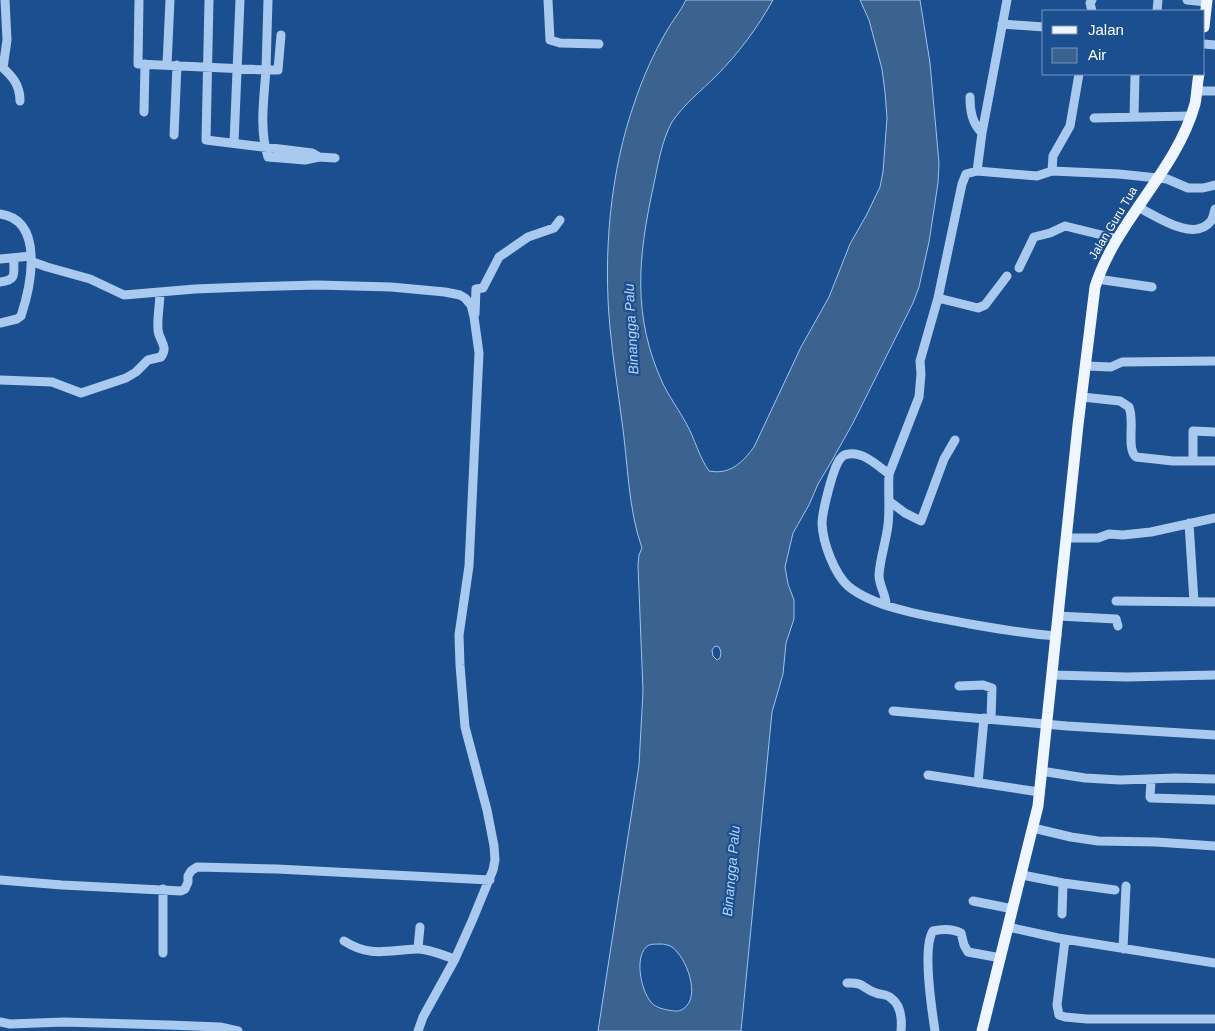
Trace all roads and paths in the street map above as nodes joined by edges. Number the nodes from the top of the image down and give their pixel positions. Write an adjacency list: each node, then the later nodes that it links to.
1 (6, 0): 18 (street)
2 (139, 0): 16 (street)
3 (170, 0): 17 (street)
4 (209, 0): 19 (street)
5 (240, 0): 20 (street)
6 (268, 0): 21 (street)
7 (548, 0): 15 (street)
8 (1007, 0): 12 (street)
9 (1187, 0): 10 (street)
10 (1207, 1): 11 (main road)
11 (1205, 18)
12 (1002, 24): 13 (street); 33 (street)
13 (1042, 27)
14 (281, 35): 21 (street)
15 (599, 44)
16 (145, 64): 17 (street); 29 (street)
17 (171, 65): 19 (street); 34 (street)
18 (2, 67): 28 (street)
19 (207, 67): 20 (street); 35 (street)
20 (236, 68): 21 (street); 35 (street)
21 (266, 70): 36 (street)
22 (1079, 75): 38 (street)
23 (1135, 75): 32 (street)
24 (1198, 75): 25 (main road, Jalan Guru Tua)
25 (1197, 91): 26 (street); 30 (main road, Jalan Guru Tua)
26 (1215, 91)
27 (970, 97): 33 (street)
28 (20, 101)
29 (144, 112)
30 (1191, 116): 32 (street); 40 (main road, Jalan Guru Tua)
31 (1094, 118): 32 (street)
32 (1134, 118)
33 (982, 133): 39 (street)
34 (174, 135)
35 (234, 143): 36 (street)
36 (264, 146): 37 (street)
37 (335, 158)
38 (1052, 170): 39 (street); 40 (street)
39 (977, 171): 56 (street)
40 (1157, 178): 41 (street); 42 (main road, Jalan Guru Tua)
41 (1215, 185)
42 (1138, 207): 43 (street); 46 (main road, Jalan Guru Tua)
43 (1215, 209)
44 (0, 214): 49 (street)
45 (560, 220): 57 (street)
46 (1118, 239): 50 (street); 52 (main road, Jalan Guru Tua)
47 (0, 258): 48 (street)
48 (14, 258): 49 (street); 53 (street)
49 (32, 259): 55 (street); 58 (street)
50 (1018, 268)
51 (1007, 276): 56 (street)
52 (1097, 279): 54 (street); 60 (main road, Jalan Guru Tua)
53 (0, 282)
54 (1152, 287)
55 (160, 292): 57 (street); 61 (street)
56 (938, 298): 68 (street)
57 (474, 317): 98 (street)
58 (0, 323)
59 (1215, 361): 60 (street)
60 (1086, 366): 62 (main road, Jalan Guru Tua)
61 (0, 380)
62 (1082, 397): 65 (street); 72 (main road, Jalan Guru Tua)
63 (1215, 432): 65 (street)
64 (955, 440): 69 (street)
65 (1192, 461): 66 (street)
66 (1215, 461): 67 (street)
67 (1215, 465)
68 (888, 474): 69 (street); 76 (street)
69 (890, 501): 76 (street)
70 (1215, 518): 71 (street)
71 (1189, 524): 72 (street); 74 (street)
72 (1067, 538): 77 (main road, Jalan Guru Tua)
73 (1116, 601): 74 (street)
74 (1194, 602): 75 (street)
75 (1215, 602)
76 (886, 604): 79 (street)
77 (1058, 616): 78 (street); 79 (main road, Jalan Guru Tua)
78 (1118, 626)
79 (1057, 636): 80 (main road, Jalan Guru Tua)
80 (1052, 675): 81 (street); 85 (main road, Jalan Guru Tua)
81 (1215, 675)
82 (959, 686): 84 (street)
83 (892, 711): 84 (street)
84 (987, 719): 85 (street); 91 (street)
85 (1046, 724): 86 (street); 87 (main road, Jalan Guru Tua)
86 (1215, 735)
87 (1041, 771): 89 (street); 92 (main road, Jalan Guru Tua)
88 (928, 775): 91 (street)
89 (1151, 780): 90 (street); 93 (street)
90 (1215, 780)
91 (978, 783): 92 (street)
92 (1039, 792): 94 (main road, Jalan Guru Tua)
93 (1215, 800)
94 (1033, 828): 95 (street); 96 (main road, Jalan Guru Tua)
95 (1215, 846)
96 (1022, 875): 99 (street); 104 (main road, Jalan Guru Tua)
97 (0, 880): 101 (street)
98 (490, 880): 101 (street); 114 (street)
99 (1063, 884): 102 (street); 105 (street)
100 (1126, 886): 111 (street)
101 (163, 889): 112 (street)
102 (1115, 890)
103 (973, 901): 104 (street)
104 (1013, 909): 107 (main road, Jalan Guru Tua)
105 (1062, 914)
106 (420, 927): 110 (street)
107 (1008, 928): 108 (street); 113 (main road, Jalan Guru Tua)
108 (1065, 940): 111 (street); 117 (street)
109 (344, 942): 110 (street)
110 (418, 948): 114 (street)
111 (1123, 949): 115 (street)
112 (164, 953)
113 (1001, 958): 123 (street); 124 (main road, Jalan Guru Tua)
114 (455, 959): 121 (street)
115 (1215, 964)
116 (846, 983): 122 (street)
117 (1215, 1019)
118 (0, 1022): 119 (street)
119 (182, 1028): 120 (street)
120 (238, 1031)
121 (418, 1031)
122 (901, 1031)
123 (935, 1031)
124 (982, 1031)

